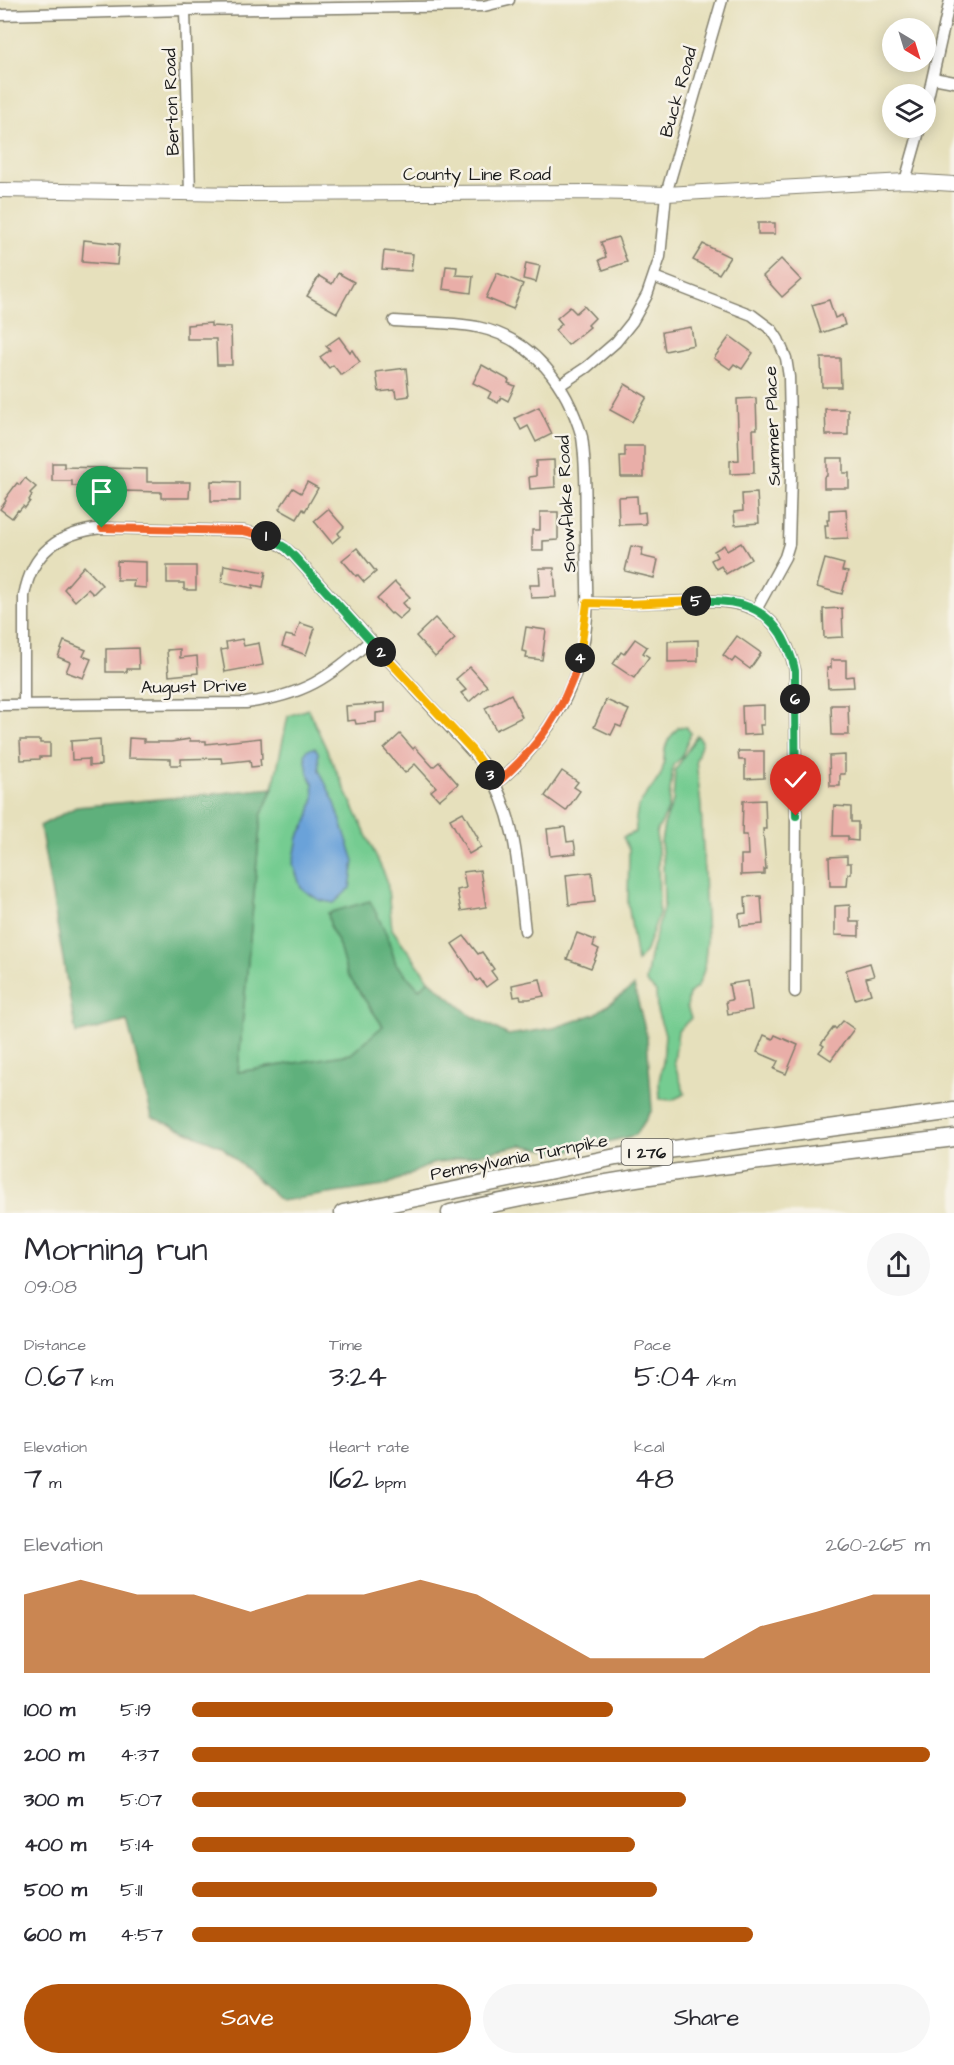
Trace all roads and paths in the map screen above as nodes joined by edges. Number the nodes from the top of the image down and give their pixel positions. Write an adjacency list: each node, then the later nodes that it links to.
1 (109, 0): 6 (street)
2 (509, 0): 5 (street)
3 (722, 0): 16 (street, Buck Road)
4 (950, 0): 8 (street)
5 (185, 10): 6 (street); 15 (street, Berton Road)
6 (108, 12): 7 (street)
7 (0, 15)
8 (933, 78): 9 (street); 10 (street)
9 (954, 82)
10 (932, 84)
11 (917, 138): 12 (street)
12 (905, 181): 13 (main road, County Line Road); 16 (main road, County Line Road)
13 (954, 184)
14 (0, 190): 15 (main road, County Line Road)
15 (190, 193): 16 (main road, County Line Road)
16 (666, 194): 17 (street, Buck Road)
17 (654, 277): 19 (street, Buck Road); 21 (street, Summer Place)
18 (394, 321): 19 (street, Snowflake Road)
19 (560, 385): 20 (street, Snowflake Road)
20 (587, 603): 21 (street); 25 (street, Snowflake Road)
21 (756, 610): 27 (street)
22 (370, 640): 23 (street, August Drive); 23 (street); 25 (street)
23 (24, 704): 24 (street, August Drive)
24 (0, 705)
25 (496, 784): 26 (street)
26 (525, 931)
27 (795, 992)
28 (954, 1111): 30 (highway, Pennsylvania Turnpike / I 276)
29 (954, 1138): 31 (highway, I 276)
30 (343, 1213)
31 (450, 1213)

